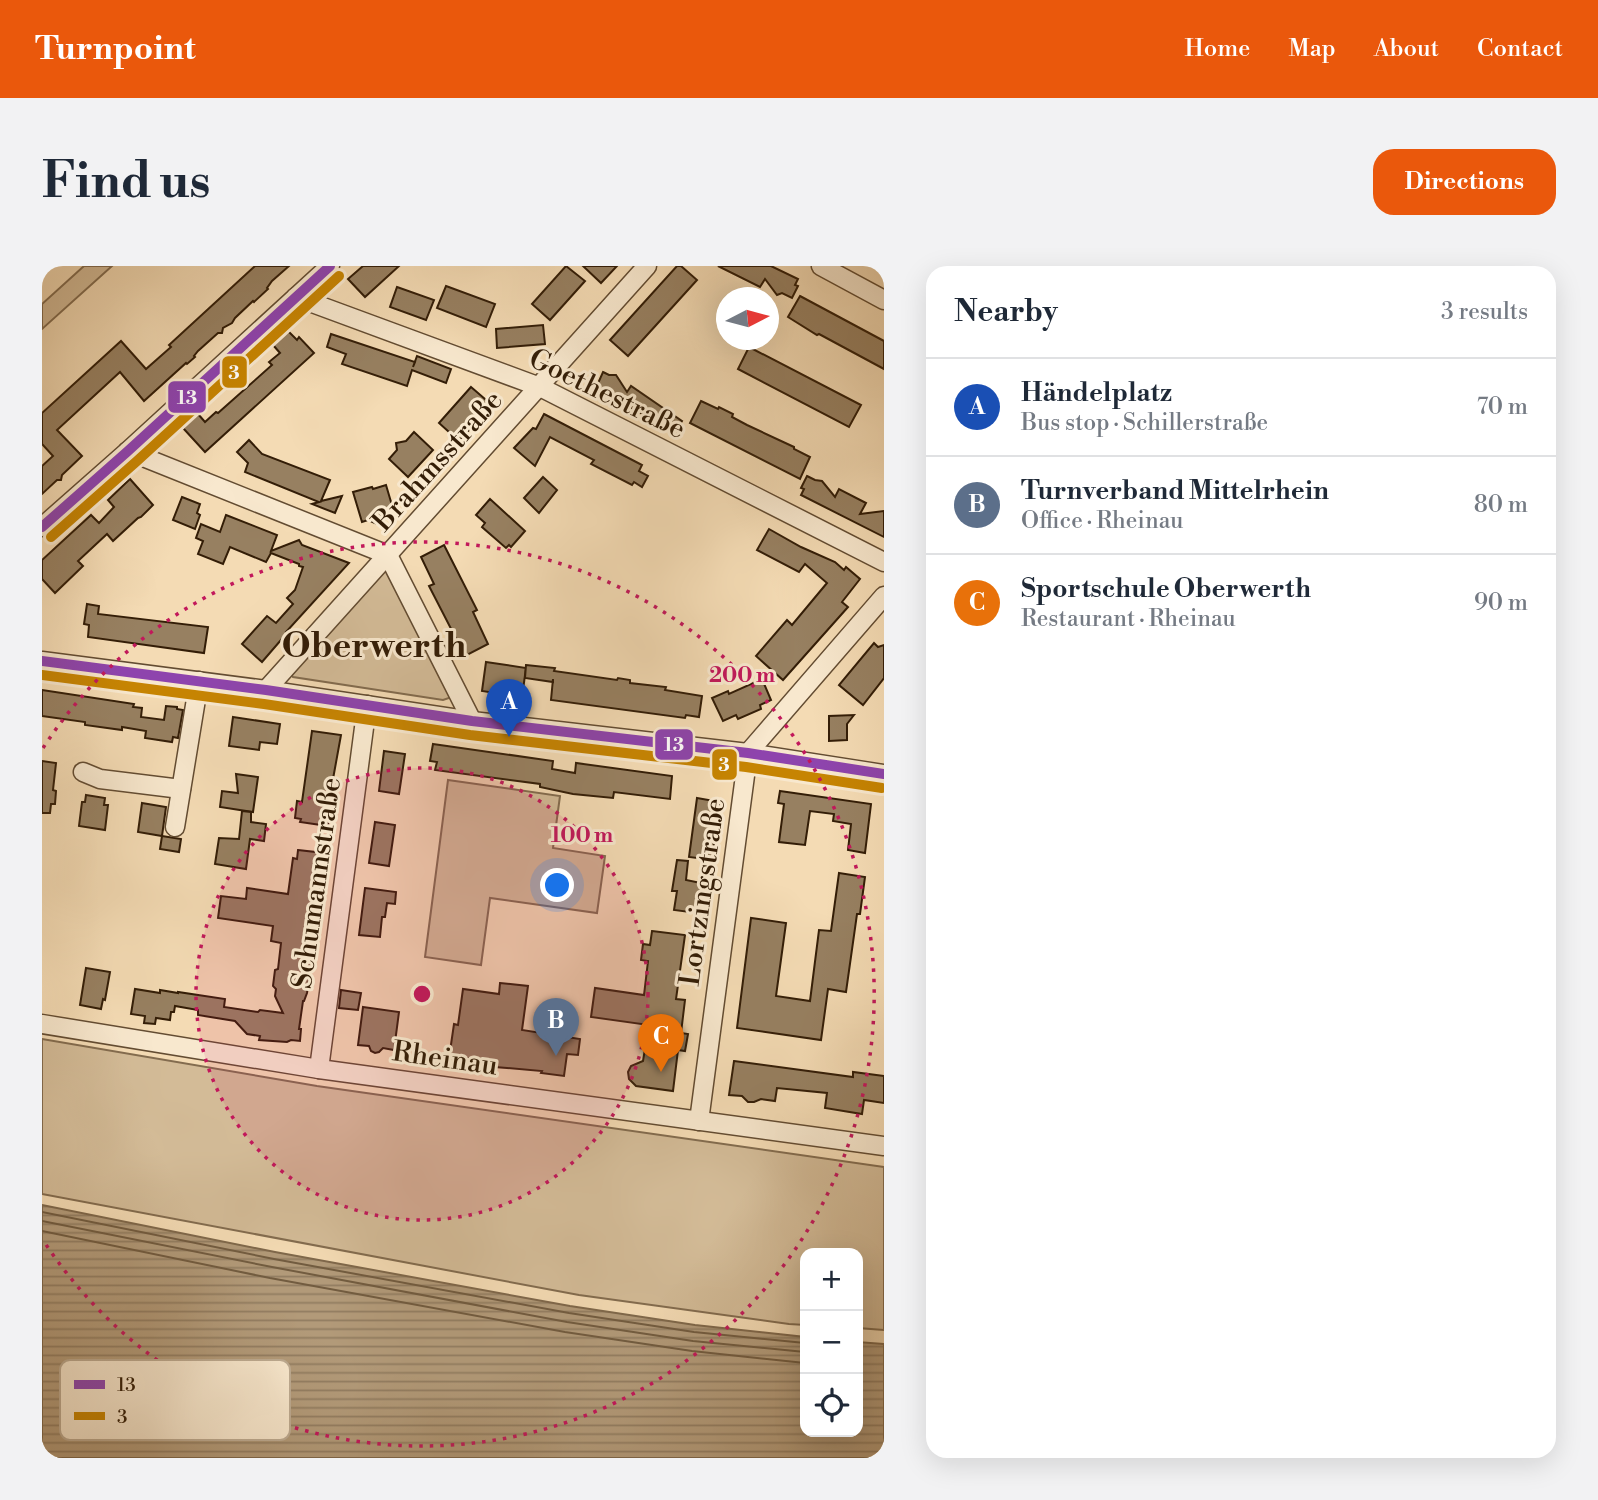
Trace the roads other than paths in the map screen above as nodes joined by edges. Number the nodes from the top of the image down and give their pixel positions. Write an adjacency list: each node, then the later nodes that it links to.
1 (330, 266): 4 (street)
2 (647, 266): 6 (street, Brahmsstraße)
3 (821, 266): 5 (street)
4 (296, 297): 6 (street, Goethestraße); 7 (street)
5 (884, 300)
6 (540, 387): 9 (street, Brahmsstraße); 10 (street, Goethestraße)
7 (128, 451): 8 (street); 9 (street)
8 (42, 527)
9 (388, 555): 14 (street, Brahmsstraße); 16 (street)
10 (884, 562)
11 (884, 596): 17 (street)
12 (42, 661): 13 (street)
13 (199, 681): 14 (street); 20 (street)
14 (266, 690): 15 (street)
15 (367, 705): 16 (street); 23 (street, Schumannstraße)
16 (472, 721): 17 (street)
17 (748, 753): 19 (street); 24 (street, Lortzingstraße)
18 (83, 772): 20 (street)
19 (884, 774)
20 (181, 789): 21 (street)
21 (175, 827)
22 (42, 1024): 23 (street, Rheinau)
23 (319, 1069): 24 (street, Rheinau)
24 (699, 1121): 25 (street, Rheinau)
25 (884, 1146)

